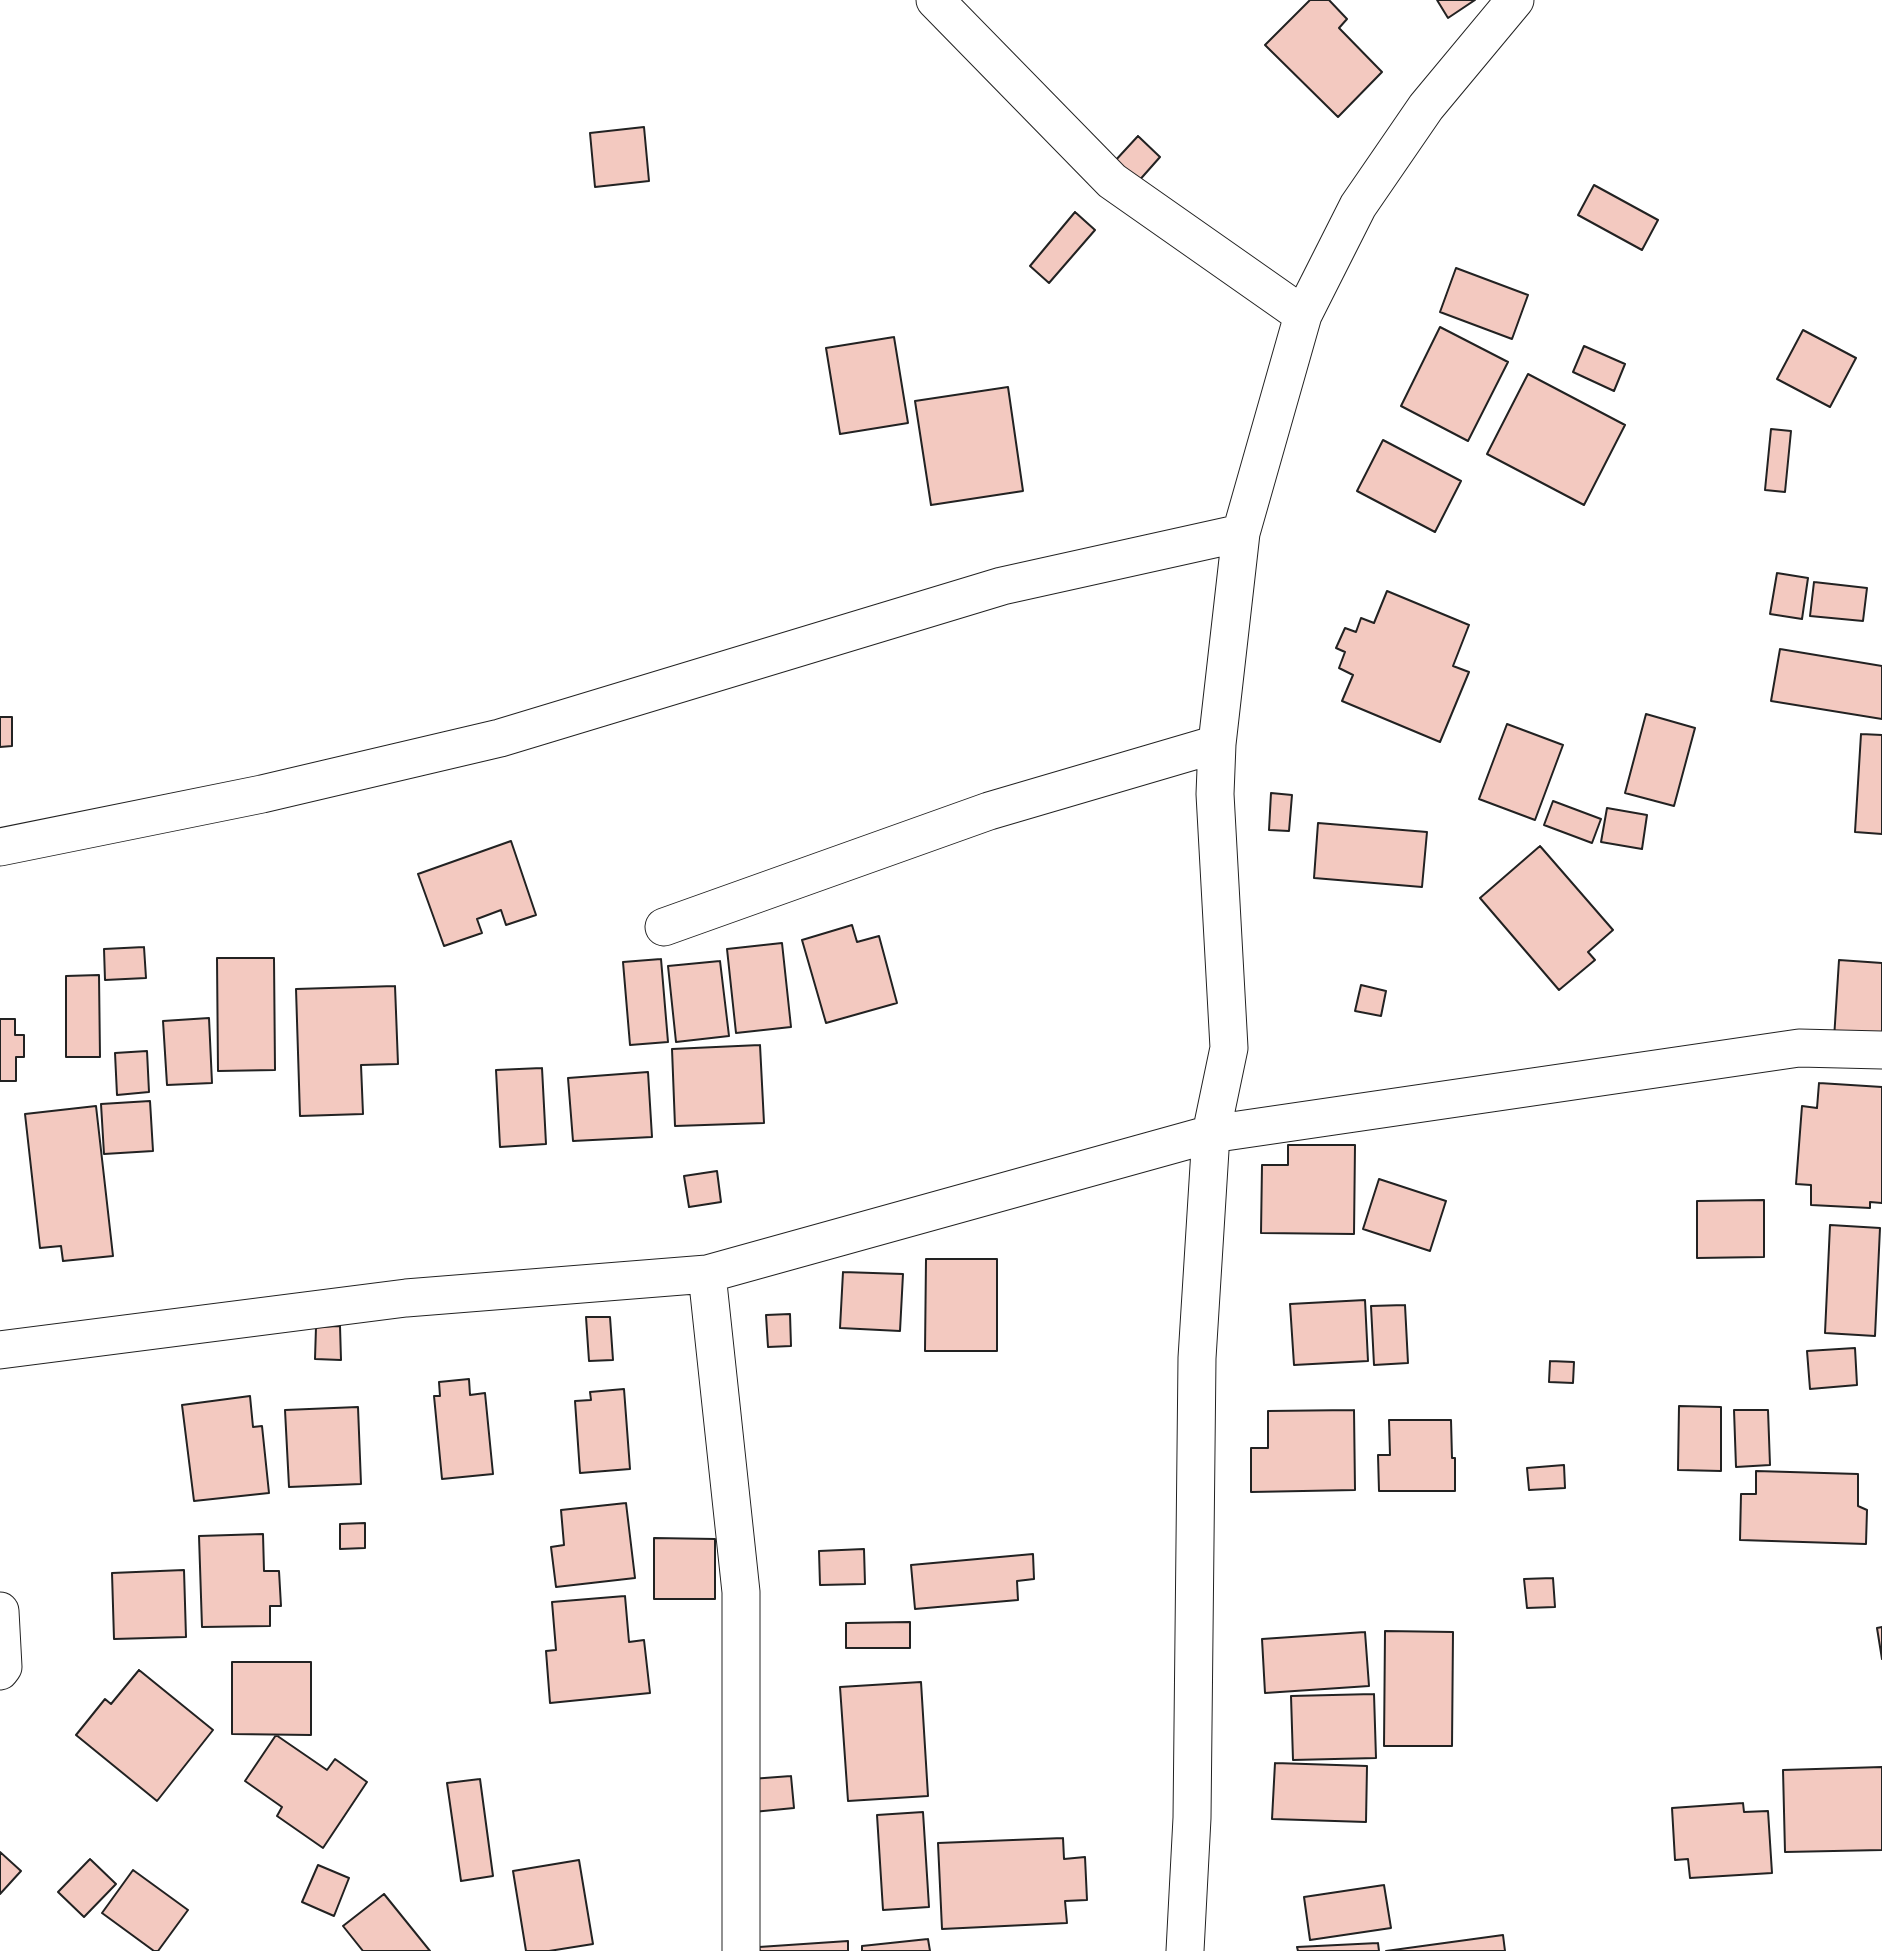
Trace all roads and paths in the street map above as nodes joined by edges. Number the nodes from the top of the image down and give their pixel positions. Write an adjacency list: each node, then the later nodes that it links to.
1 (935, 0): 3 (street)
2 (1514, 0): 3 (street)
3 (1303, 315): 4 (street)
4 (1241, 533): 5 (street); 6 (street)
5 (1217, 744): 7 (street); 9 (street)
6 (0, 847)
7 (664, 927)
8 (1882, 1051): 9 (street)
9 (1211, 1134): 10 (street); 15 (street)
10 (707, 1274): 11 (street); 14 (street)
11 (0, 1350)
12 (0, 1611): 13 (street)
13 (0, 1671)
14 (741, 1951)
15 (1185, 1951)

